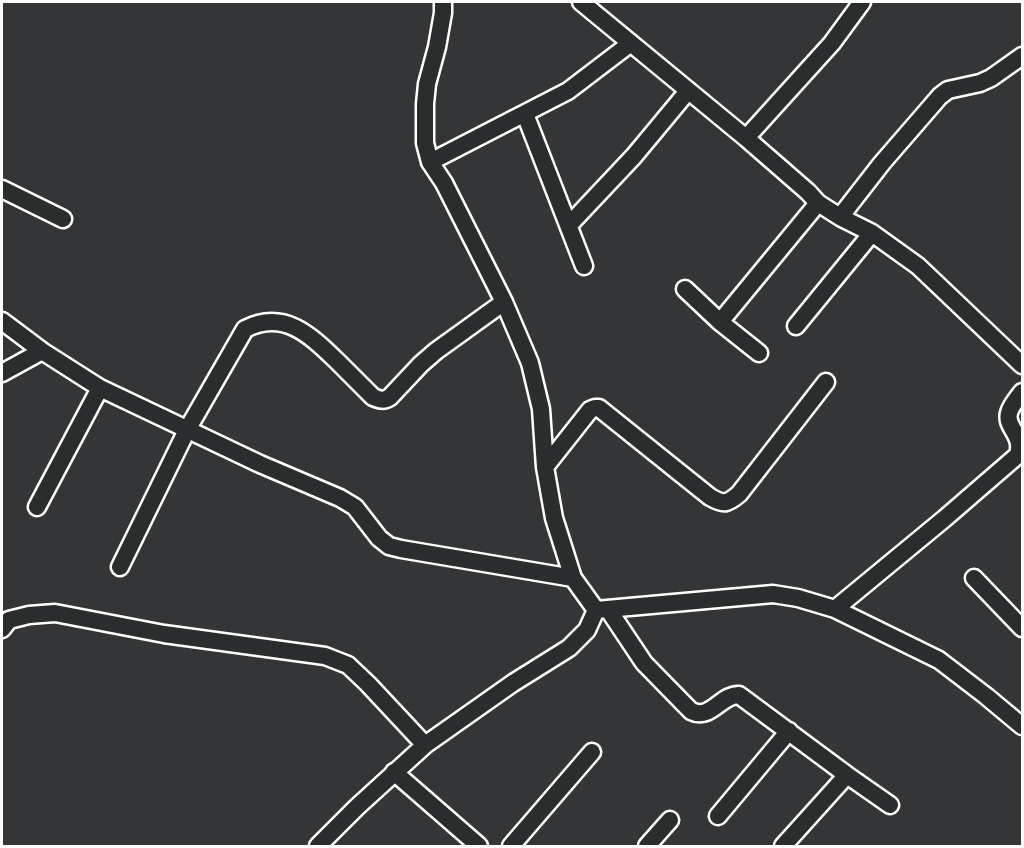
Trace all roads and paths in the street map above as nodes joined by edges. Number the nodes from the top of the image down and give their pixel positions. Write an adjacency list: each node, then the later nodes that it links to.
1 (442, 2): 9 (street)
2 (581, 2): 4 (street)
3 (862, 2): 8 (street)
4 (631, 43): 6 (street); 7 (street)
5 (1023, 56): 12 (street)
6 (688, 91): 8 (street); 14 (street)
7 (525, 114): 9 (street); 14 (street)
8 (746, 138): 11 (street)
9 (430, 162): 18 (street)
10 (2, 189): 13 (street)
11 (818, 203): 12 (street); 20 (street)
12 (840, 217): 15 (street)
13 (63, 219)
14 (568, 225): 16 (street)
15 (872, 232): 21 (street); 24 (street)
16 (584, 266)
17 (685, 289): 20 (street)
18 (504, 302): 29 (street); 30 (street)
19 (2, 321): 22 (street)
20 (720, 322): 23 (street)
21 (796, 326)
22 (42, 351): 25 (street); 27 (street)
23 (759, 353)
24 (1023, 365)
25 (2, 373)
26 (826, 382): 30 (street)
27 (100, 388): 29 (street); 31 (street)
28 (1023, 392): 36 (street)
29 (187, 430): 32 (street); 33 (street)
30 (545, 467): 33 (street)
31 (37, 507)
32 (120, 567)
33 (573, 578): 35 (street)
34 (974, 578): 37 (street)
35 (602, 609): 36 (street); 40 (street); 41 (street)
36 (834, 609): 39 (street)
37 (1023, 628)
38 (2, 629): 41 (street)
39 (1023, 726)
40 (789, 731): 44 (street); 46 (street)
41 (425, 745): 43 (street)
42 (592, 752): 50 (street)
43 (394, 772): 48 (street); 49 (street)
44 (847, 775): 45 (street); 52 (street)
45 (890, 805)
46 (718, 816)
47 (670, 820): 51 (street)
48 (476, 845)
49 (318, 846)
50 (511, 846)
51 (647, 846)
52 (783, 846)

